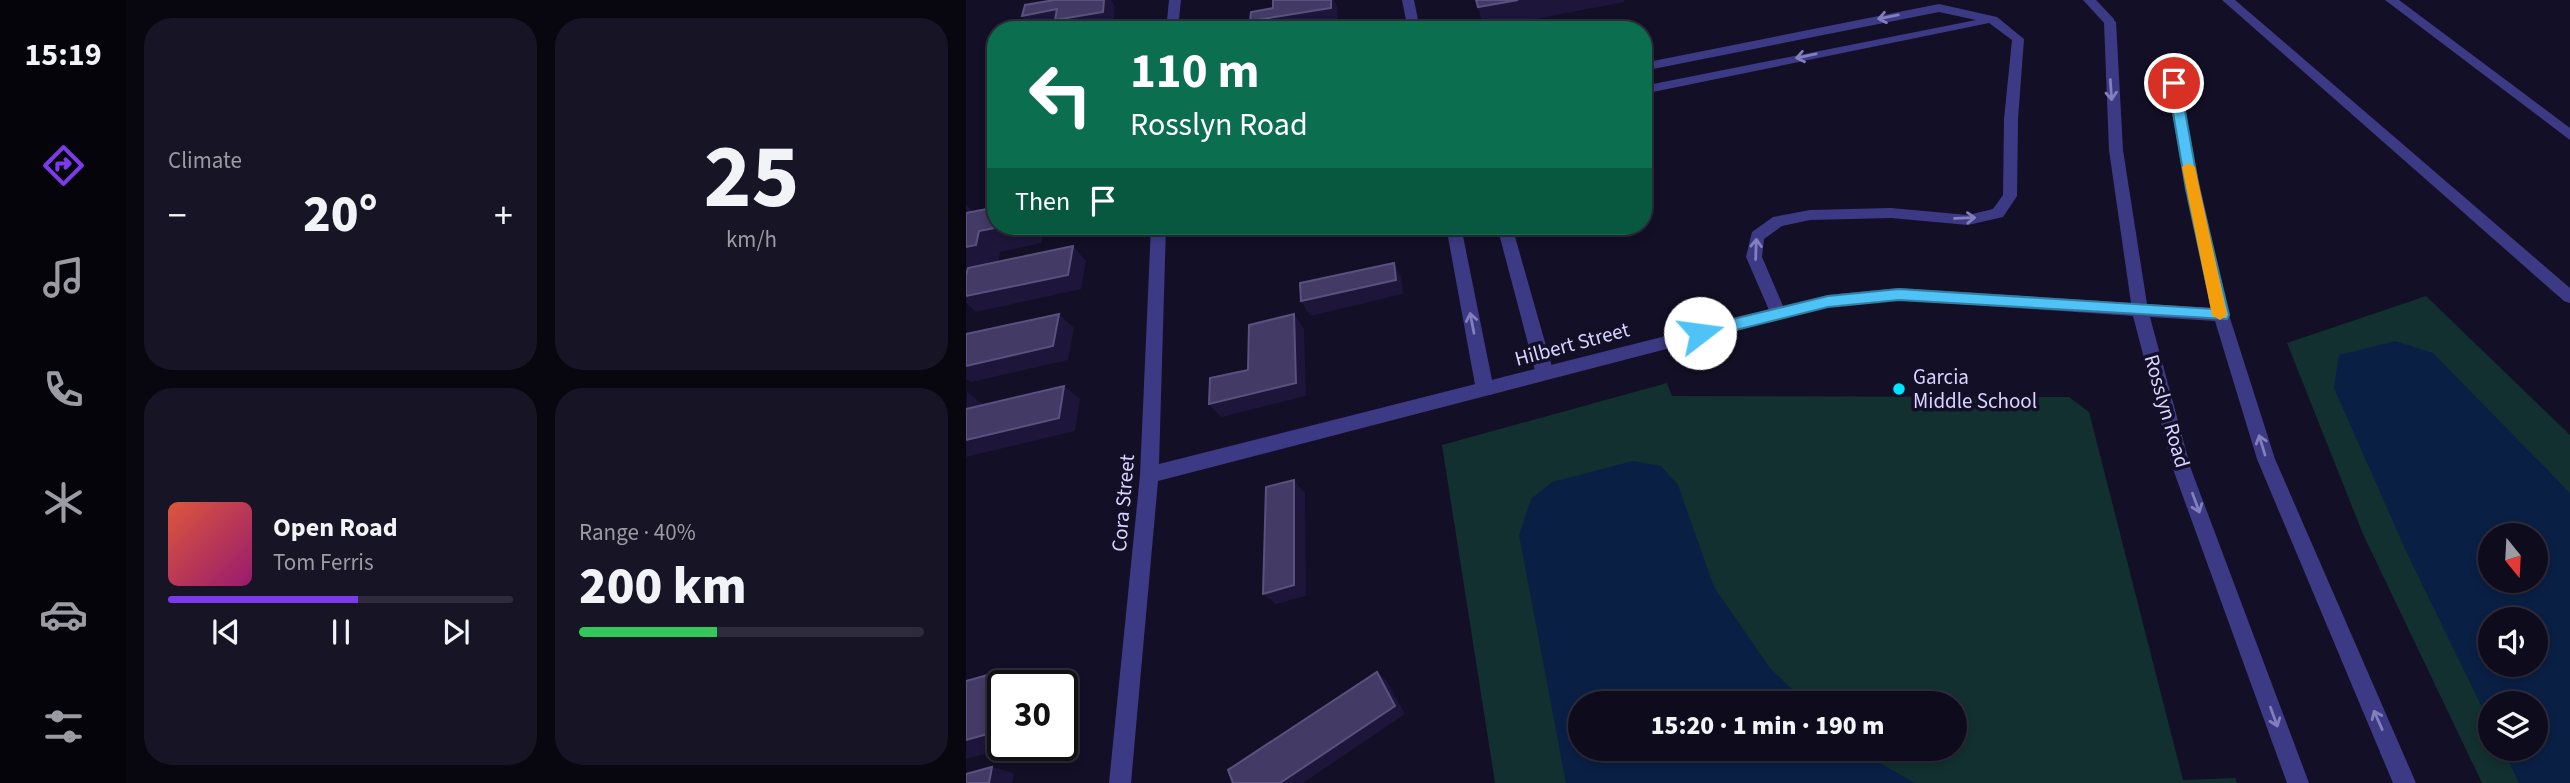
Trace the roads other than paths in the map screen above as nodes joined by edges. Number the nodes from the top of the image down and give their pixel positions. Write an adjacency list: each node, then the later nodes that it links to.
1 (1175, 0): 7 (street)
2 (1408, 0): 8 (street)
3 (2089, 0): 17 (street, Rosslyn Road, one-way to 17)
4 (2228, 0): 16 (street)
5 (2390, 0): 12 (street)
6 (1993, 20): 9 (street, one-way to 9); 11 (street, one-way to 11); 18 (street, one-way to 6)
7 (1173, 21)
8 (1412, 21)
9 (1652, 64)
10 (2174, 83): 19 (street)
11 (1652, 88)
12 (2570, 135)
13 (1158, 235): 22 (street, Cora Street)
14 (1455, 235): 21 (street, one-way to 14)
15 (1506, 235): 20 (street)
16 (2570, 297)
17 (2141, 309): 18 (street, Hilbert Street); 19 (street, Hilbert Street); 24 (street, Rosslyn Road, one-way to 24)
18 (1778, 313): 20 (street, Hilbert Street)
19 (2221, 315): 25 (street, one-way to 19)
20 (1545, 374): 21 (street, Hilbert Street)
21 (1485, 390): 22 (street, Hilbert Street)
22 (1149, 475): 23 (street, Cora Street)
23 (1120, 783)
24 (2298, 783)
25 (2405, 783)

